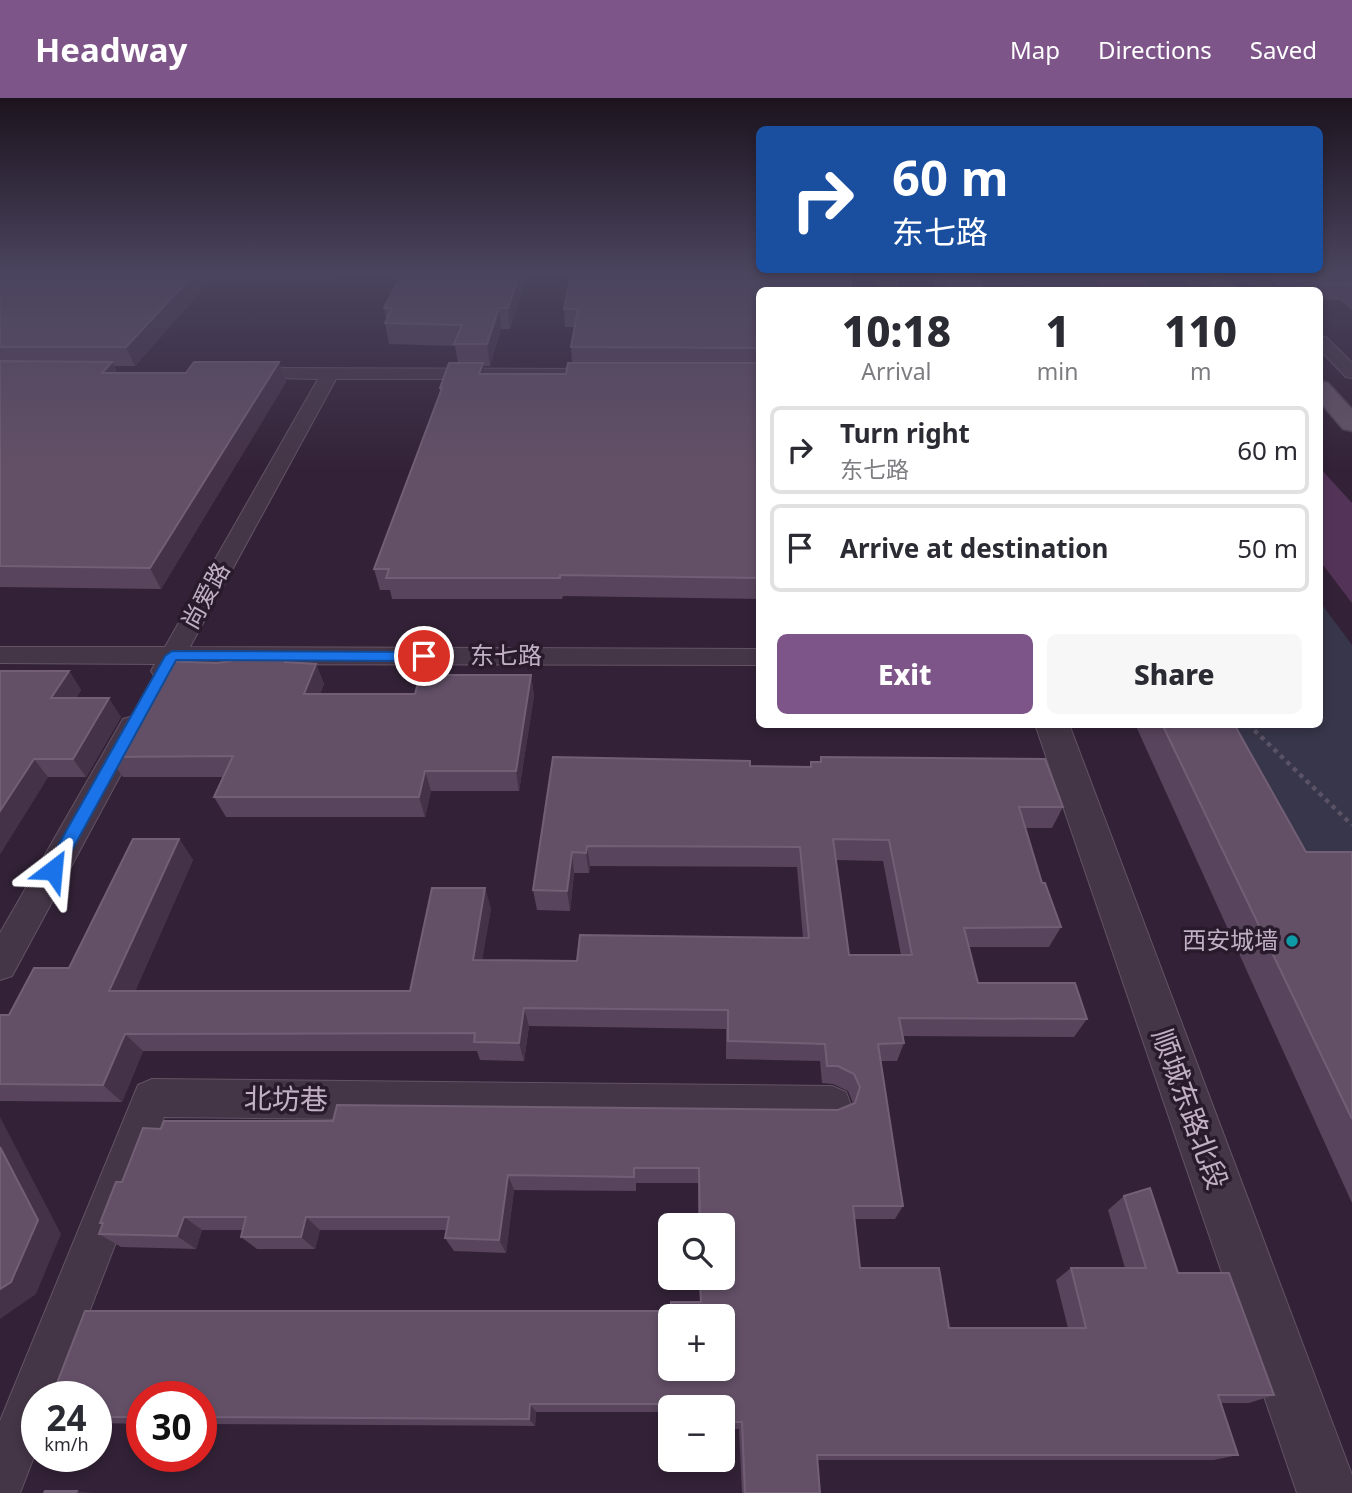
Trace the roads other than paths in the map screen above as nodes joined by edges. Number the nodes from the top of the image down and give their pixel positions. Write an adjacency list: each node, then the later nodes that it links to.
1 (1323, 344): 6 (street)
2 (1323, 369): 8 (main road)
3 (1323, 371): 9 (main road)
4 (220, 373): 5 (street)
5 (330, 373): 7 (street); 11 (street, 尚爱路)
6 (1352, 373)
7 (621, 374)
8 (1352, 394)
9 (1352, 424)
10 (0, 655): 11 (street, 东七路)
11 (172, 656): 12 (street, 东七路); 14 (street, 尚爱路)
12 (756, 657)
13 (1053, 728): 17 (street, 顺城东路北段)
14 (0, 965)
15 (832, 1105): 16 (street, 北坊巷)
16 (0, 1481)
17 (1328, 1493)

